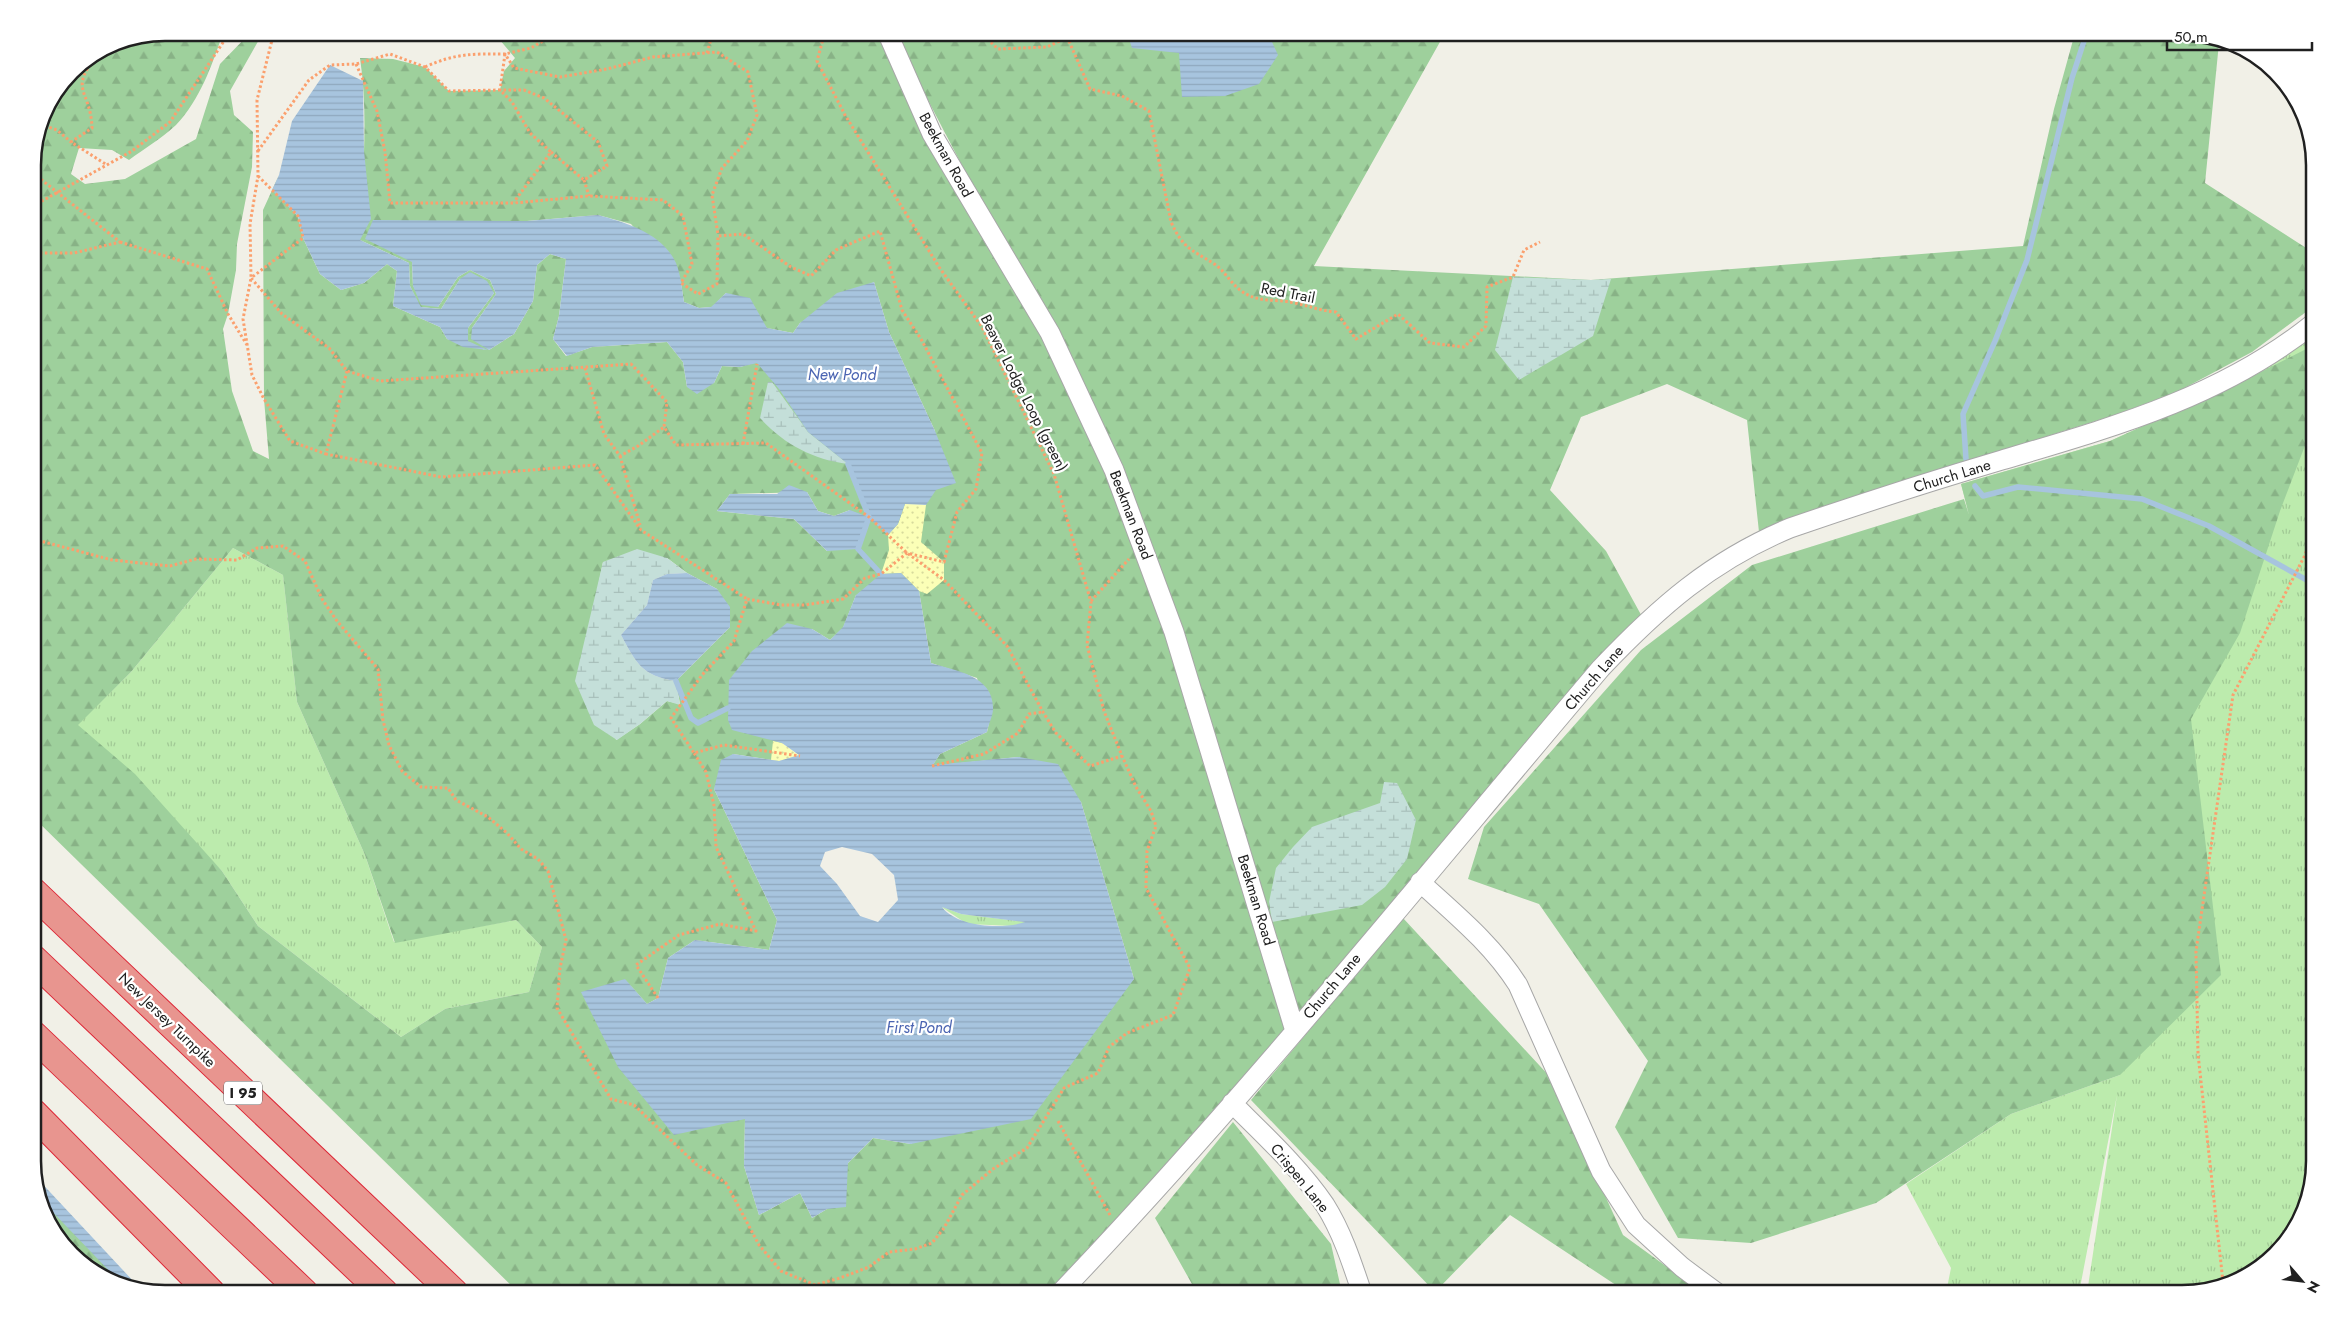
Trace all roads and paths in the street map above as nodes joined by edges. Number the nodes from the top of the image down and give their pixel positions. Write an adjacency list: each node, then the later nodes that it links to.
1 (224, 41): 20 (path)
2 (272, 41): 18 (path)
3 (543, 41): 11 (path)
4 (710, 41): 10 (path)
5 (823, 41): 48 (path, Beaver Lodge Loop (green))
6 (891, 41): 58 (street, Beekman Road)
7 (989, 41): 8 (path)
8 (1060, 41)
9 (1067, 41): 30 (path, Red Trail)
10 (707, 53): 11 (path); 28 (path)
11 (505, 54): 13 (path); 15 (path)
12 (356, 64): 13 (path); 18 (path); 27 (path)
13 (425, 67): 15 (path)
14 (84, 72): 17 (path)
15 (500, 90): 19 (path); 23 (path)
16 (48, 127): 17 (path)
17 (71, 142): 20 (path)
18 (258, 152): 21 (path)
19 (551, 152): 23 (path); 27 (path)
20 (108, 165): 24 (path)
21 (258, 176): 32 (path); 32 (path)
22 (42, 180): 24 (path)
23 (584, 180): 25 (path)
24 (59, 192): 26 (path); 29 (path)
25 (589, 196): 27 (path); 28 (path)
26 (42, 201)
27 (514, 203)
28 (718, 236): 44 (path)
29 (120, 242): 31 (path); 34 (path)
30 (1540, 242)
31 (42, 253)
32 (251, 278): 34 (path); 37 (path)
33 (2305, 329): 54 (street, Church Lane)
34 (248, 347): 40 (path)
35 (757, 364): 39 (path)
36 (585, 368): 37 (path); 38 (path); 41 (path)
37 (347, 372): 40 (path)
38 (664, 427): 39 (path); 41 (path)
39 (744, 444): 44 (path)
40 (326, 454): 42 (path)
41 (620, 456): 42 (path)
42 (641, 530): 47 (path)
43 (42, 541): 70 (path, Beaver Lodge Loop (green))
44 (907, 553): 47 (path); 49 (path)
45 (2305, 554): 64 (path)
46 (1130, 558): 48 (path)
47 (747, 599): 50 (path)
48 (1091, 602): 52 (path, Beaver Lodge Loop (green))
49 (1043, 712): 52 (path); 53 (path)
50 (694, 752): 51 (path); 57 (path)
51 (800, 756)
52 (1122, 756): 69 (path, Beaver Lodge Loop (green))
53 (932, 766)
54 (1420, 882): 58 (street, Church Lane); 73 (street)
55 (42, 901): 68 (highway, New Jersey Turnpike / I 95)
56 (42, 968): 67 (highway)
57 (658, 998)
58 (1295, 1031): 60 (street, Church Lane)
59 (42, 1044): 66 (highway)
60 (1232, 1103): 63 (street, Church Lane); 72 (street, Crispen Lane)
61 (1058, 1121): 63 (path)
62 (42, 1122): 65 (highway)
63 (1119, 1231): 71 (street, Church Lane)
64 (2223, 1278)
65 (202, 1285)
66 (295, 1285)
67 (375, 1285)
68 (445, 1285)
69 (815, 1285)
70 (815, 1285)
71 (1068, 1285)
72 (1359, 1285)
73 (1705, 1285)

